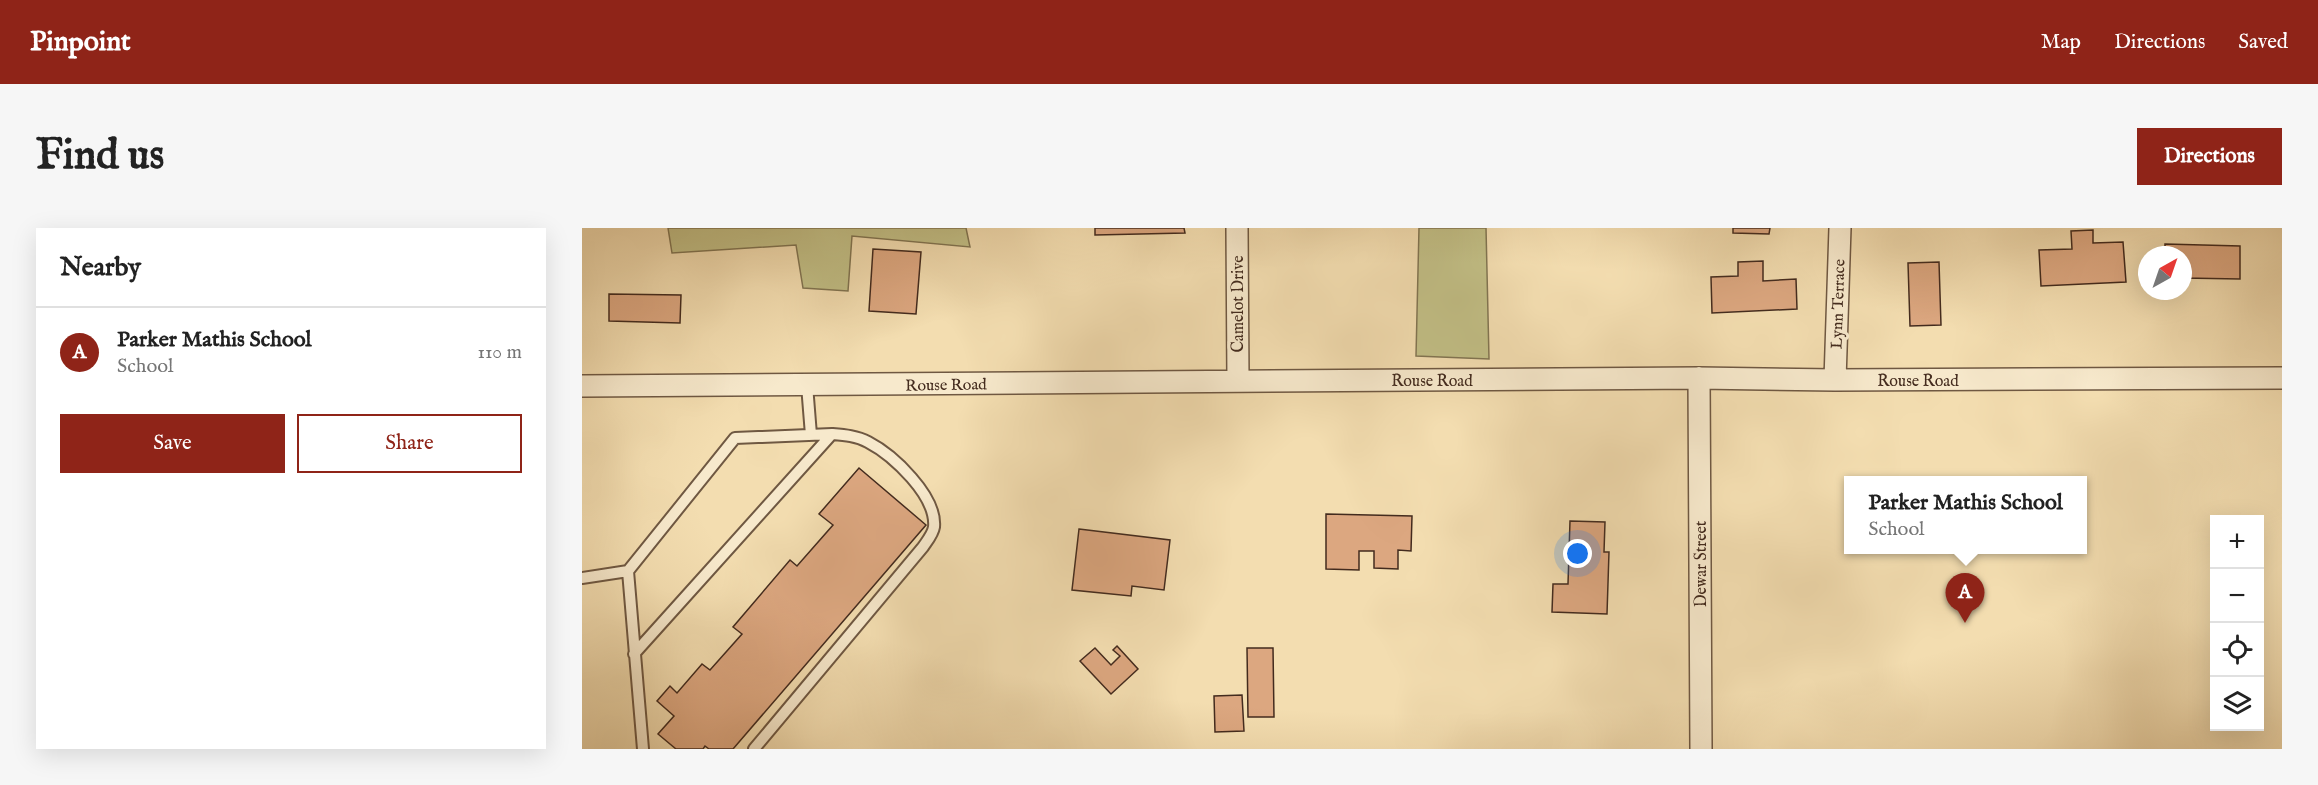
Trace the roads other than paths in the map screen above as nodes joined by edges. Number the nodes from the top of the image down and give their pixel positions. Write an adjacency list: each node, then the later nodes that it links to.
1 (1237, 228): 6 (street, Camelot Drive)
2 (1840, 228): 5 (street, Lynn Terrace)
3 (1699, 378): 5 (street, Rouse Road); 6 (street, Rouse Road); 16 (street, Dewar Street)
4 (2282, 378): 5 (street, Rouse Road)
5 (1835, 380)
6 (1238, 381): 8 (street, Rouse Road)
7 (582, 386): 8 (street, Rouse Road)
8 (807, 386): 10 (lane)
9 (832, 434): 10 (lane); 13 (lane); 15 (lane)
10 (811, 435): 11 (lane)
11 (628, 571): 12 (lane); 13 (lane)
12 (582, 578)
13 (634, 654): 14 (lane)
14 (643, 749)
15 (754, 749)
16 (1701, 749)

